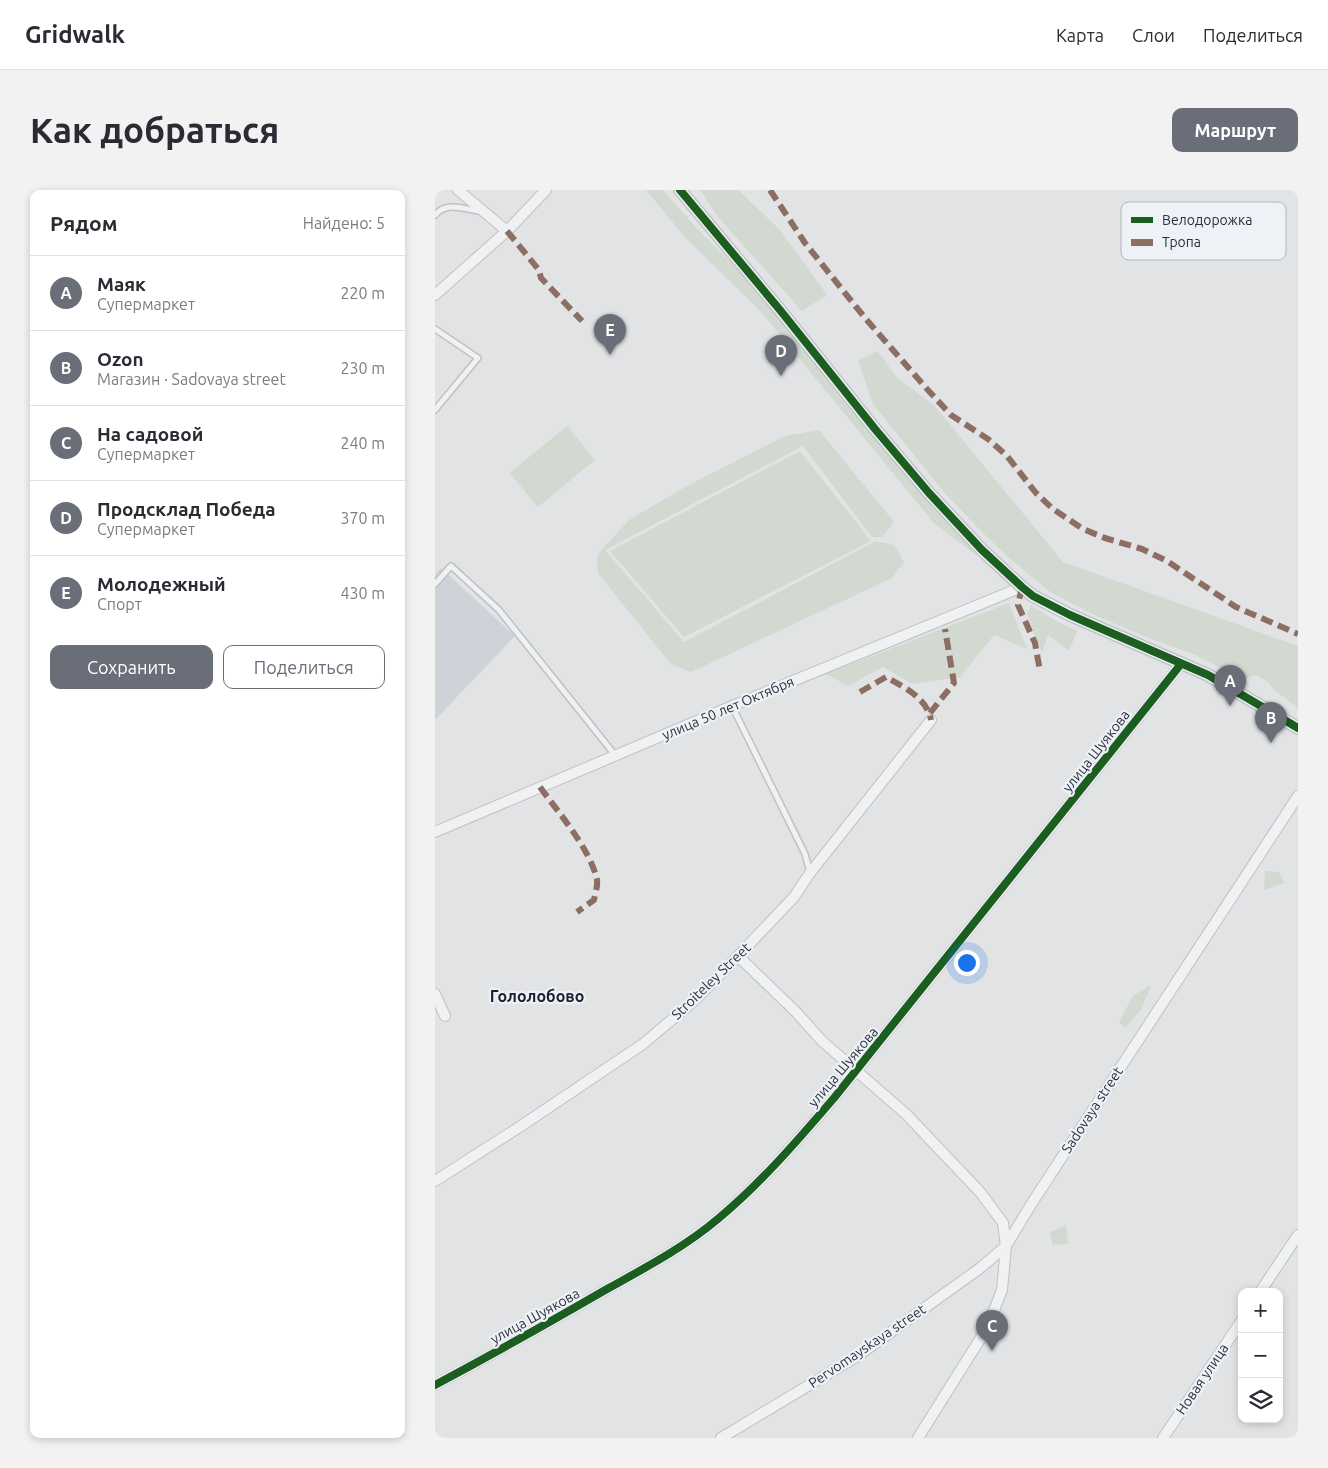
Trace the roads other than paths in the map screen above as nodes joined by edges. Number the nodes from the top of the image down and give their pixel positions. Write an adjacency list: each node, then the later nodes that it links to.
1 (459, 190): 4 (street)
2 (546, 190): 6 (street)
3 (680, 190): 11 (street)
4 (482, 211): 5 (lane); 6 (street)
5 (435, 215)
6 (507, 231): 7 (street)
7 (435, 295)
8 (435, 329): 9 (lane)
9 (435, 410)
10 (435, 584): 16 (lane)
11 (1022, 588): 12 (street); 13 (street, улица 50 лет Октября)
12 (1181, 664): 15 (street); 23 (street, улица Шуякова)
13 (732, 706): 16 (street, улица 50 лет Октября); 19 (lane)
14 (931, 720): 19 (street, Stroiteley Street)
15 (1298, 728)
16 (615, 756): 18 (street, улица 50 лет Октября)
17 (1298, 796): 26 (street, Sadovaya street)
18 (435, 832)
19 (810, 873): 20 (street, Stroiteley Street)
20 (738, 956): 23 (street); 24 (street, Stroiteley Street)
21 (435, 994): 22 (street)
22 (445, 1016)
23 (857, 1070): 26 (street); 29 (street, улица Шуякова)
24 (435, 1180)
25 (1298, 1235): 27 (street)
26 (1006, 1246): 30 (street, Pervomayskaya street); 31 (street, Sadovaya street)
27 (1263, 1288)
28 (1238, 1326): 32 (street, Новая улица)
29 (435, 1385)
30 (721, 1438)
31 (918, 1438)
32 (1163, 1438)

